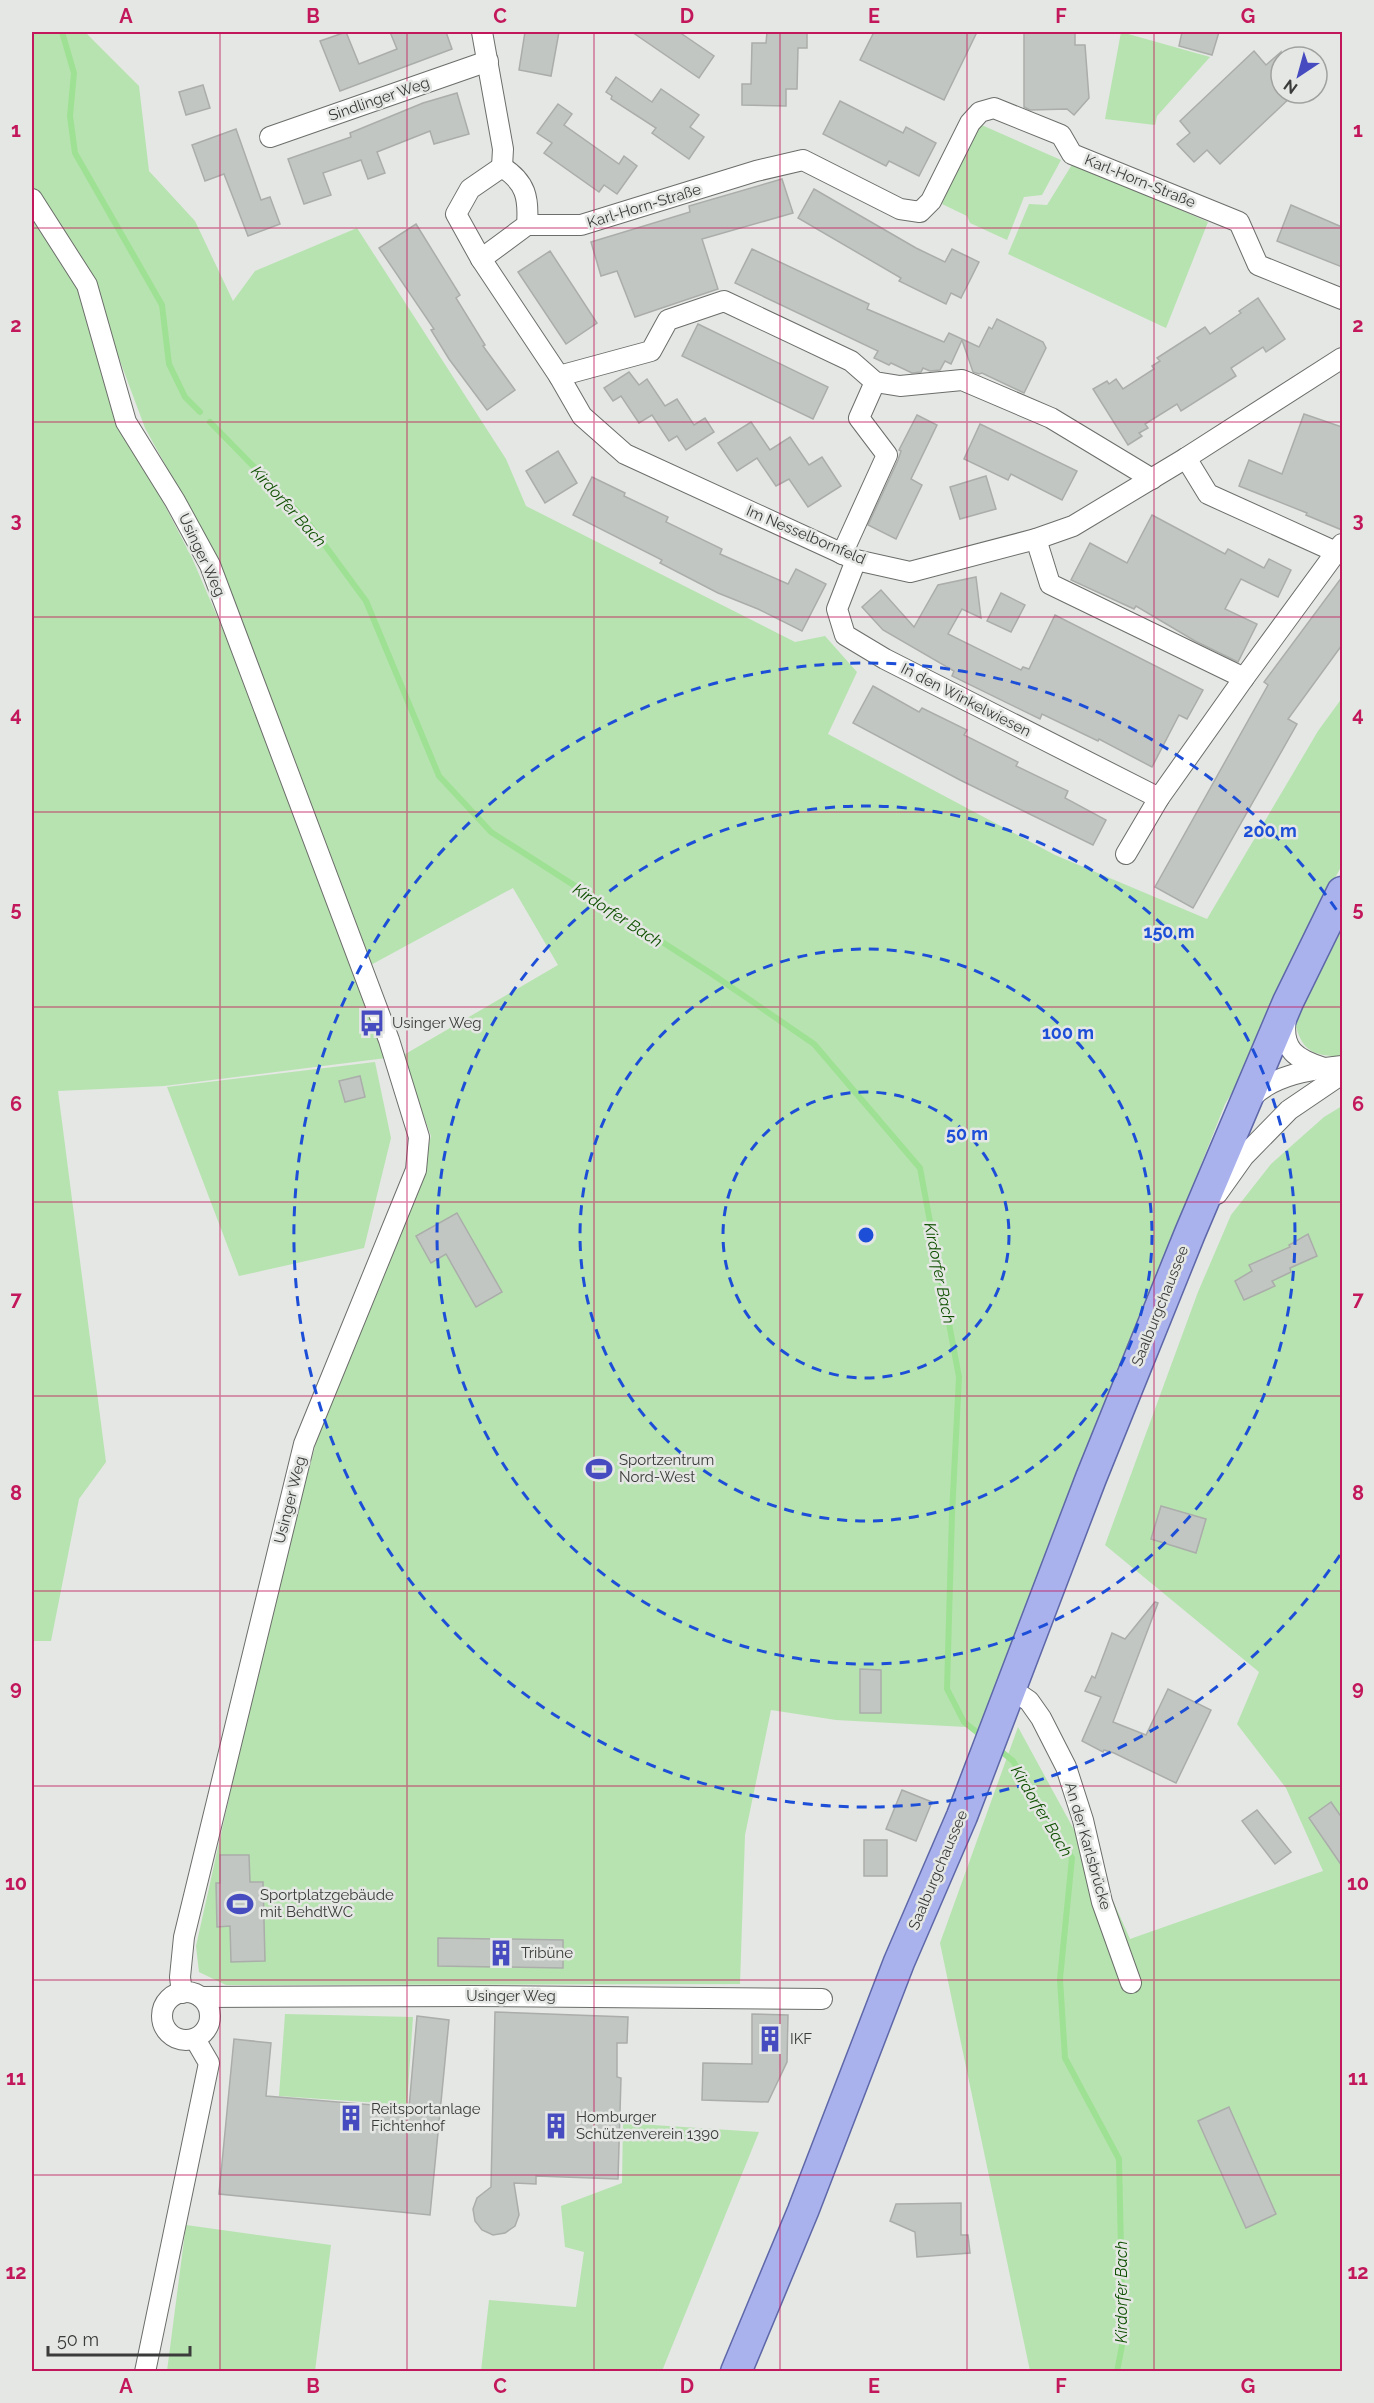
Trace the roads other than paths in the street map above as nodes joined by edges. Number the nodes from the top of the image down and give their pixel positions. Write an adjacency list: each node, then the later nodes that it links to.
1 (482, 32): 2 (street)
2 (488, 61): 3 (street, Sindlinger Weg); 4 (street)
3 (270, 137)
4 (502, 167): 6 (street); 7 (street, Im Nesselbornfeld)
5 (32, 199): 27 (street, Usinger Weg)
6 (527, 225): 7 (street); 8 (street, Karl-Horn-Straße)
7 (482, 259): 10 (street, Im Nesselbornfeld)
8 (1342, 299)
9 (1342, 358): 12 (street, Im Nesselbornfeld)
10 (559, 376): 11 (street); 16 (street, Im Nesselbornfeld)
11 (875, 382): 13 (street); 16 (street, In den Winkelwiesen)
12 (1186, 458): 13 (street, Im Nesselbornfeld); 15 (street)
13 (1152, 479): 14 (street, Im Nesselbornfeld)
14 (1036, 539): 16 (street, Im Nesselbornfeld); 17 (street)
15 (1339, 548): 17 (street)
16 (849, 557): 18 (street, In den Winkelwiesen)
17 (1244, 678): 18 (street)
18 (1159, 798): 19 (street)
19 (1126, 854)
20 (1342, 892): 21 (main road, Saalburgchaussee)
21 (1288, 1002): 22 (street); 23 (main road, Saalburgchaussee)
22 (1336, 1069): 23 (street); 24 (street)
23 (1242, 1110): 24 (main road, Saalburgchaussee)
24 (1190, 1233): 25 (main road, Saalburgchaussee)
25 (1010, 1688): 26 (street, An der Karlsbrücke); 31 (main road, Saalburgchaussee)
26 (1131, 1983)
27 (192, 1995): 28 (street, Usinger Weg); 29 (street, Usinger Weg); 29 (street)
28 (822, 1999)
29 (195, 2039): 30 (street)
30 (145, 2372)
31 (736, 2372)

